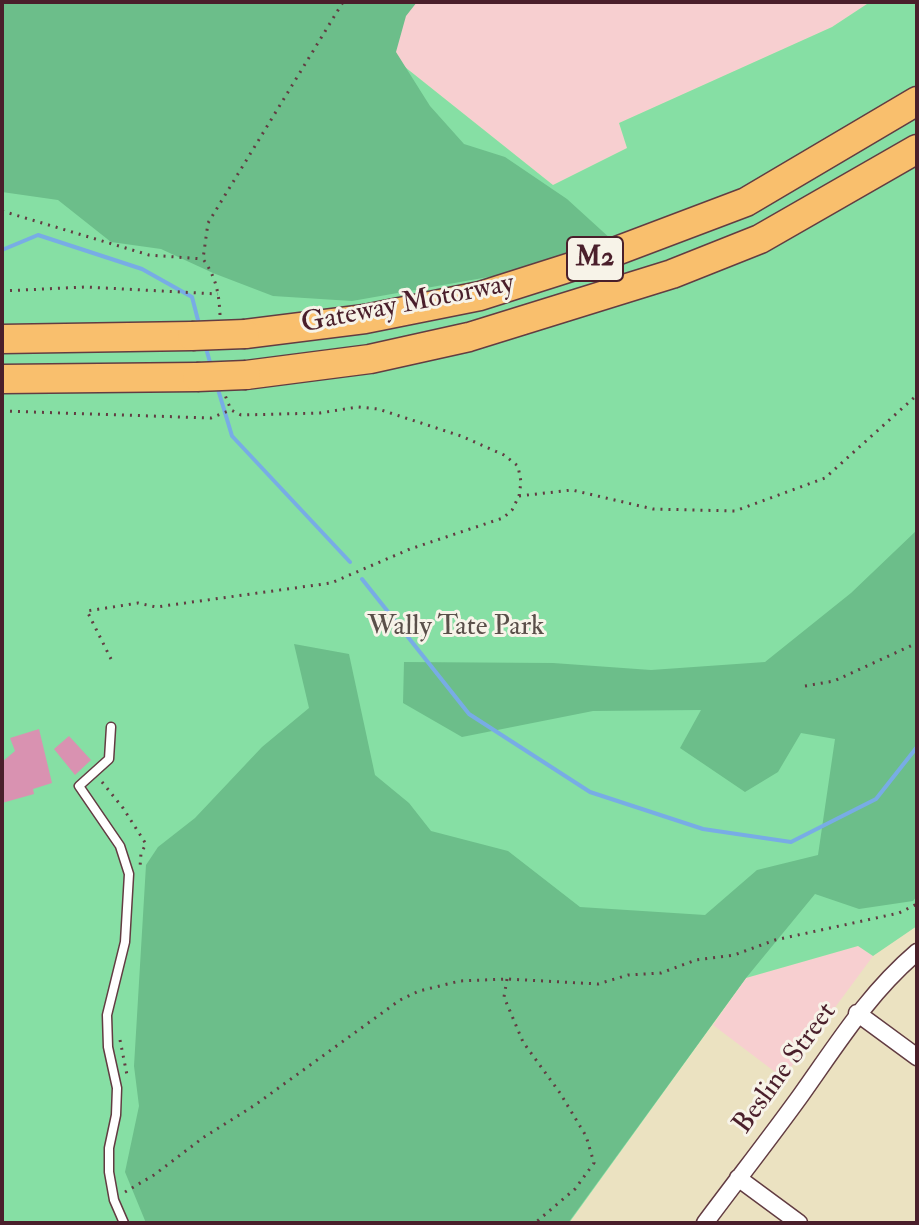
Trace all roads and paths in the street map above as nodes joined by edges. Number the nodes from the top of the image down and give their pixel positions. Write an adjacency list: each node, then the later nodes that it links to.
1 (343, 2): 5 (path)
2 (917, 101): 8 (highway, Gateway Motorway / M2)
3 (917, 149): 11 (highway, Gateway Motorway / M2)
4 (2, 211): 5 (path)
5 (203, 259): 7 (path)
6 (2, 291): 7 (path)
7 (219, 294): 8 (path)
8 (233, 329): 9 (highway, Gateway Motorway / M2, bridge)
9 (2, 339)
10 (2, 379): 11 (highway, Gateway Motorway / M2, bridge)
11 (235, 380): 13 (path)
12 (917, 395): 15 (path)
13 (231, 410): 14 (path); 15 (path)
14 (2, 411)
15 (519, 496): 17 (path)
16 (917, 643): 18 (path)
17 (111, 659)
18 (805, 686)
19 (111, 727): 20 (lane)
20 (95, 773): 21 (path); 33 (lane)
21 (139, 868)
22 (917, 904): 24 (path)
23 (917, 952): 25 (street, Besline Street)
24 (507, 979): 31 (path); 34 (path)
25 (857, 1013): 27 (street); 29 (street, Besline Street)
26 (119, 1037): 28 (path)
27 (917, 1057)
28 (128, 1083)
29 (738, 1178): 35 (street, Besline Street); 36 (street)
30 (122, 1185): 31 (path)
31 (124, 1193): 32 (path)
32 (129, 1203)
33 (124, 1223)
34 (535, 1223)
35 (705, 1223)
36 (799, 1223)

